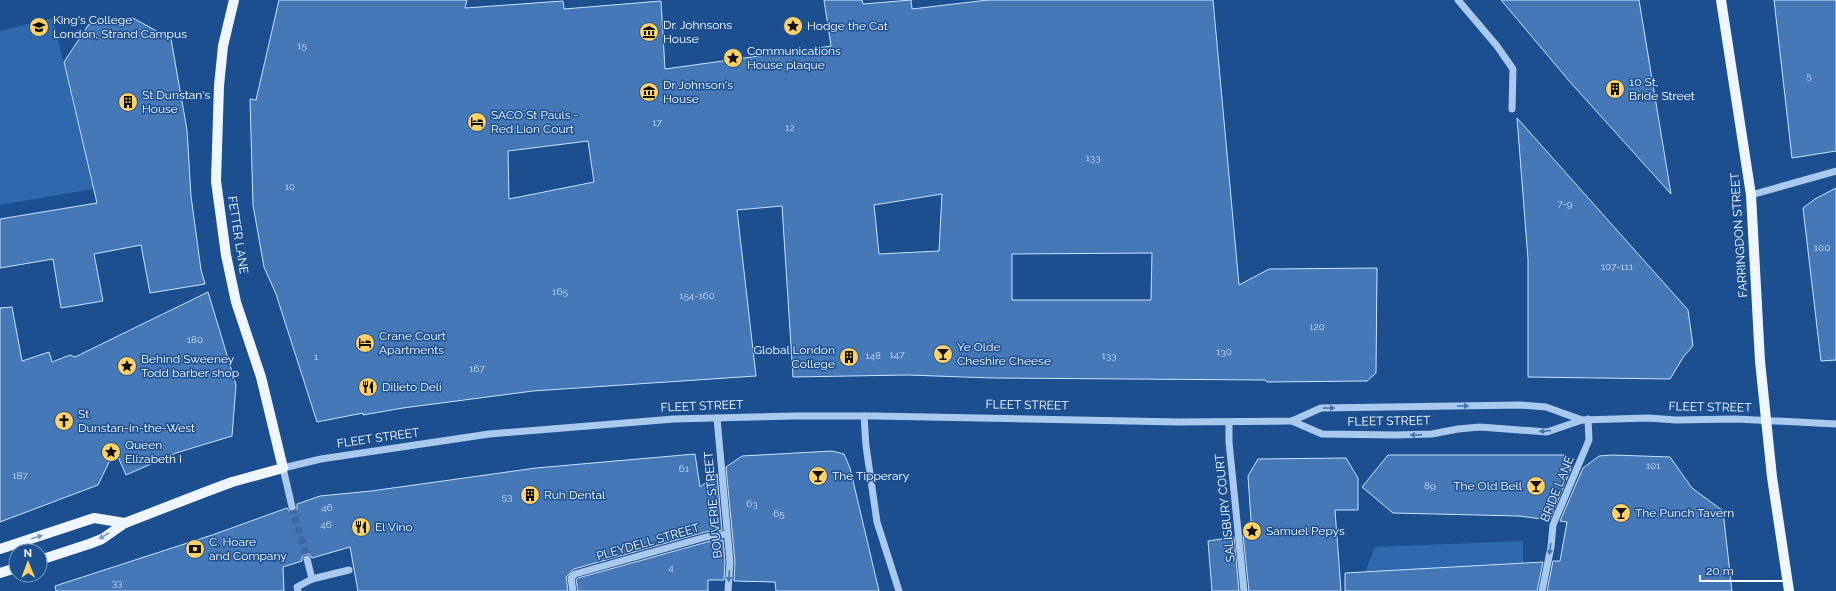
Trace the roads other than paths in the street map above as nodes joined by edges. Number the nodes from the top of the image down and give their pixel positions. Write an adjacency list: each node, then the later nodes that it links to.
1 (234, 0): 14 (main road, FETTER LANE)
2 (1458, 0): 4 (street)
3 (1721, 0): 6 (main road, FARRINGDON STREET)
4 (1512, 109)
5 (1836, 171): 6 (street)
6 (1751, 195): 11 (main road, FARRINGDON STREET)
7 (864, 416): 8 (street, FLEET STREET); 12 (street, FLEET STREET); 26 (street)
8 (717, 418): 14 (street, FLEET STREET); 17 (street, BOUVERIE STREET)
9 (1585, 420): 10 (street, FLEET STREET, one-way to 9); 10 (street, FLEET STREET, one-way to 10); 11 (street, FLEET STREET); 28 (street, BRIDE LANE, one-way to 28)
10 (1292, 421): 12 (street, FLEET STREET)
11 (1766, 421): 13 (street, FLEET STREET); 29 (main road, FARRINGDON STREET)
12 (1229, 422): 27 (street, SALISBURY COURT)
13 (1836, 424)
14 (283, 468): 15 (street); 16 (main road, FLEET STREET)
15 (292, 506)
16 (125, 523): 18 (main road, one-way to 16); 19 (main road, FLEET STREET, one-way to 19)
17 (727, 534): 24 (street, PLEYDELL STREET); 25 (street, BOUVERIE STREET, one-way to 25)
18 (0, 548)
19 (48, 557)
20 (307, 559): 22 (street)
21 (348, 570): 22 (street)
22 (312, 579): 23 (street)
23 (298, 591)
24 (573, 591)
25 (728, 591)
26 (899, 591)
27 (1244, 591)
28 (1542, 591)
29 (1789, 591)

